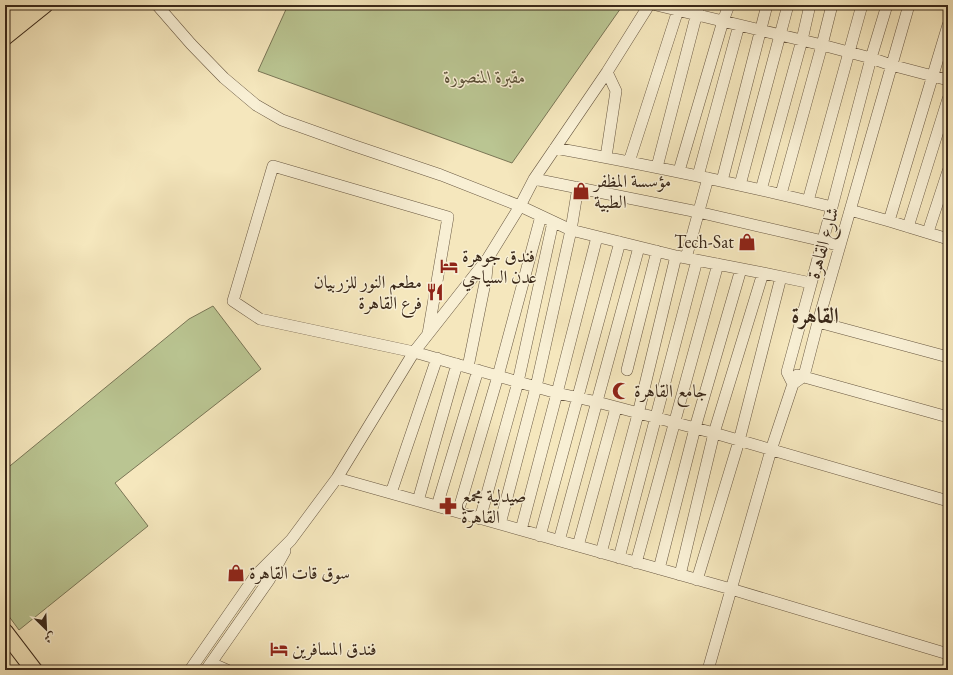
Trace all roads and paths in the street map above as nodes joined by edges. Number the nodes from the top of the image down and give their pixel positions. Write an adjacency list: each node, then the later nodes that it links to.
1 (26, 5): 16 (main road)
2 (46, 5): 22 (main road)
3 (157, 5): 46 (street)
4 (648, 5): 28 (street)
5 (656, 5): 14 (street)
6 (729, 5): 17 (street)
7 (767, 5): 20 (street)
8 (788, 5): 21 (street)
9 (810, 5): 23 (street)
10 (832, 5): 24 (street)
11 (862, 5): 25 (street)
12 (887, 5): 26 (street, شارع القاهرة)
13 (909, 5): 27 (street, شارع القاهرة)
14 (678, 10): 15 (street); 34 (street)
15 (698, 10): 17 (street); 35 (street)
16 (5, 21)
17 (723, 22): 18 (street); 36 (street)
18 (739, 25): 20 (street); 38 (street)
19 (948, 25): 29 (street)
20 (760, 30): 21 (street); 40 (street)
21 (780, 35): 23 (street); 41 (street)
22 (5, 38)
23 (802, 40): 24 (street); 43 (street)
24 (822, 45): 25 (street); 44 (street)
25 (849, 52): 26 (street); 45 (street)
26 (871, 58): 27 (street); 47 (street, شارع القاهرة)
27 (891, 65): 29 (street); 48 (street, شارع القاهرة)
28 (607, 72): 32 (street); 33 (street)
29 (933, 76): 30 (street); 51 (street)
30 (948, 80)
31 (948, 99): 53 (street)
32 (555, 148): 33 (street); 39 (street)
33 (606, 157): 34 (street)
34 (629, 162): 35 (street)
35 (657, 167): 36 (street)
36 (678, 171): 38 (street)
37 (948, 171): 55 (street)
38 (703, 177): 40 (street); 49 (street)
39 (534, 179): 42 (street); 46 (street)
40 (722, 181): 41 (street)
41 (740, 185): 43 (street)
42 (578, 188): 49 (street); 54 (street)
43 (761, 190): 44 (street)
44 (781, 194): 45 (street)
45 (808, 201): 47 (street)
46 (520, 206): 50 (street); 64 (street)
47 (832, 207): 58 (street, شارع القاهرة)
48 (850, 210): 51 (street); 60 (street, شارع القاهرة)
49 (698, 212): 58 (street); 63 (street)
50 (541, 216): 52 (street); 79 (street)
51 (889, 221): 53 (street)
52 (553, 222): 54 (street); 81 (street)
53 (908, 227): 55 (street)
54 (571, 230): 56 (street); 83 (street)
55 (928, 232): 57 (street)
56 (597, 237): 59 (street); 84 (street)
57 (948, 239)
58 (823, 241): 60 (street); 70 (street, شارع القاهرة)
59 (620, 242): 61 (street); 85 (street)
60 (840, 246): 71 (street, شارع القاهرة)
61 (638, 247): 62 (street); 86 (street)
62 (657, 251): 63 (street); 77 (street)
63 (681, 257): 65 (street); 88 (street)
64 (488, 258): 72 (street); 76 (street)
65 (697, 260): 66 (street); 90 (street)
66 (718, 264): 67 (street); 91 (street)
67 (741, 268): 68 (street); 92 (street)
68 (763, 273): 69 (street); 93 (street)
69 (781, 277): 70 (street); 94 (street)
70 (811, 283): 78 (street, شارع القاهرة)
71 (818, 322): 74 (street); 80 (street, شارع القاهرة)
72 (428, 334): 73 (street); 73 (street)
73 (414, 352): 75 (street); 96 (street)
74 (948, 357)
75 (437, 358): 76 (street); 97 (street)
76 (467, 367): 79 (street); 98 (street); 100 (street)
77 (627, 370)
78 (787, 372): 80 (street); 82 (street)
79 (498, 376): 81 (street); 101 (street)
80 (804, 376): 82 (street); 89 (street)
81 (518, 382): 83 (street); 102 (street)
82 (793, 384): 95 (street)
83 (536, 387): 84 (street); 103 (street)
84 (557, 393): 85 (street); 104 (street)
85 (577, 398): 86 (street); 105 (street)
86 (597, 402): 87 (street); 107 (street)
87 (616, 408): 88 (street); 108 (street)
88 (638, 414): 90 (street); 109 (street)
89 (948, 417)
90 (656, 418): 91 (street); 110 (street)
91 (674, 423): 92 (street); 111 (street)
92 (695, 428): 93 (street); 112 (street)
93 (714, 434): 94 (street); 113 (street)
94 (739, 441): 95 (street); 114 (street)
95 (771, 450): 99 (street); 115 (street)
96 (338, 478): 97 (street); 106 (street)
97 (391, 494): 98 (street)
98 (418, 501): 100 (street)
99 (948, 501)
100 (437, 506): 101 (street)
101 (458, 512): 102 (street)
102 (480, 519): 103 (street)
103 (500, 524): 104 (street)
104 (521, 530): 105 (street)
105 (540, 536): 107 (street)
106 (291, 540): 118 (street); 120 (street)
107 (559, 541): 108 (street)
108 (578, 546): 109 (street)
109 (601, 553): 110 (street)
110 (619, 558): 111 (street)
111 (636, 562): 112 (street)
112 (659, 569): 113 (street)
113 (680, 575): 114 (street)
114 (697, 580): 115 (street)
115 (731, 589): 117 (street); 122 (street)
116 (5, 632): 119 (highway)
117 (948, 654)
118 (209, 667): 121 (street)
119 (34, 670)
120 (190, 670)
121 (227, 670)
122 (708, 670)

